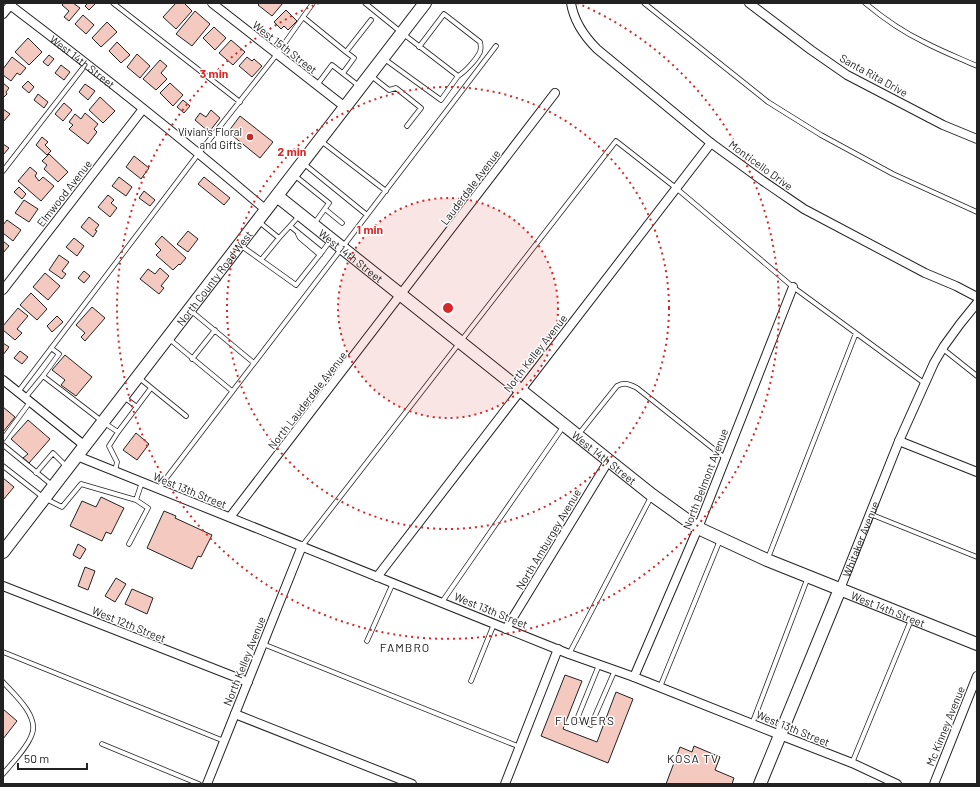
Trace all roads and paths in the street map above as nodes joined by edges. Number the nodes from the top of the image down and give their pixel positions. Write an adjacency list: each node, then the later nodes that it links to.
1 (113, 3): 28 (lane)
2 (212, 3): 18 (street, West 15th Street)
3 (313, 3): 12 (lane)
4 (365, 3): 14 (lane)
5 (426, 3): 14 (street, North County Road West)
6 (572, 3): 34 (street, Monticello Drive)
7 (644, 3): 44 (lane)
8 (750, 3): 32 (street, Santa Rita Drive)
9 (865, 3): 21 (lane)
10 (11, 4): 11 (street); 20 (street, West 14th Street)
11 (3, 14)
12 (303, 17): 17 (lane); 18 (lane)
13 (371, 20): 17 (lane)
14 (402, 33): 16 (lane); 19 (street, North County Road West)
15 (496, 46): 40 (lane)
16 (419, 47): 24 (lane); 24 (lane)
17 (346, 52): 22 (lane)
18 (277, 54): 25 (street, West 15th Street); 28 (lane)
19 (383, 58): 23 (street, North County Road West); 24 (lane)
20 (87, 64): 30 (street, West 14th Street); 37 (lane)
21 (977, 66)
22 (343, 73): 25 (lane); 26 (lane)
23 (370, 75): 26 (street, North County Road West); 31 (lane)
24 (458, 76)
25 (317, 85): 29 (street, West 15th Street)
26 (360, 87): 29 (street, North County Road West)
27 (555, 93): 59 (street, Lauderdale Avenue)
28 (240, 102): 35 (lane)
29 (345, 107): 33 (street, North County Road West)
30 (143, 109): 35 (street, West 14th Street); 58 (street, Elmwood Avenue)
31 (407, 126)
32 (977, 139)
33 (320, 140): 36 (street, North County Road West); 40 (lane)
34 (711, 143): 39 (street, North Kelley Avenue); 60 (street, Monticello Drive)
35 (199, 153): 43 (street, West 14th Street); 67 (lane)
36 (303, 162): 38 (street, North County Road West); 46 (lane)
37 (3, 171)
38 (293, 175): 41 (street, North County Road West); 42 (lane)
39 (676, 188): 57 (lane); 66 (lane); 77 (street, North Kelley Avenue)
40 (386, 191): 46 (lane)
41 (277, 196): 43 (street, North County Road West); 45 (street, West 14th Street)
42 (325, 209): 48 (lane); 49 (lane)
43 (266, 210): 47 (street, North County Road West)
44 (977, 212)
45 (300, 214): 49 (street, West 14th Street); 50 (lane)
46 (367, 215): 54 (lane)
47 (258, 220): 51 (lane); 53 (street, North County Road West)
48 (342, 223)
49 (313, 225): 52 (street, West 14th Street)
50 (290, 226): 51 (lane); 55 (lane)
51 (279, 238): 56 (lane)
52 (332, 239): 54 (street, West 14th Street); 55 (lane)
53 (240, 244): 56 (lane); 62 (street, North County Road West)
54 (342, 248): 59 (street, West 14th Street); 70 (lane)
55 (321, 254): 56 (lane)
56 (261, 260)
57 (793, 287): 64 (lane); 93 (street, North Belmont Avenue)
58 (3, 290)
59 (402, 295): 66 (street, West 14th Street); 107 (street, North Lauderdale Avenue)
60 (977, 297)
61 (977, 303): 68 (street, Whitaker Avenue)
62 (190, 309): 63 (lane); 65 (street, North County Road West)
63 (214, 330): 69 (lane); 70 (lane)
64 (856, 333): 75 (lane); 114 (lane)
65 (167, 338): 69 (lane); 73 (street, North County Road West)
66 (460, 342): 77 (street, West 14th Street); 111 (lane)
67 (51, 348): 71 (lane); 79 (lane)
68 (942, 349): 72 (lane); 75 (street, Whitaker Avenue)
69 (192, 358): 78 (lane)
70 (254, 363): 78 (lane)
71 (43, 376): 81 (lane); 84 (lane)
72 (977, 376)
73 (137, 377): 76 (lane); 80 (street, North County Road West)
74 (3, 380): 79 (street)
75 (924, 384): 89 (street, Whitaker Avenue)
76 (151, 388): 82 (lane); 83 (lane)
77 (521, 390): 85 (street, West 14th Street); 115 (street, North Kelley Avenue)
78 (232, 391): 102 (lane)
79 (18, 392): 81 (street)
80 (123, 396): 82 (lane); 84 (street, North County Road West)
81 (28, 400): 88 (lane); 91 (street)
82 (137, 406): 86 (lane)
83 (186, 416)
84 (103, 422): 86 (lane); 91 (street, North County Road West)
85 (565, 425): 87 (street, West 14th Street); 120 (lane)
86 (118, 432): 97 (lane)
87 (578, 436): 93 (lane); 94 (street, West 14th Street)
88 (3, 439)
89 (899, 441): 98 (street); 106 (street, Whitaker Avenue)
90 (3, 445): 99 (lane)
91 (85, 446): 92 (street, North County Road West)
92 (77, 456): 96 (street, North County Road West); 97 (street, West 13th Street)
93 (725, 458): 108 (street, North Belmont Avenue)
94 (609, 460): 103 (street, West 14th Street); 123 (street, North Amburgey Avenue)
95 (3, 466): 104 (lane)
96 (68, 468): 99 (lane); 101 (street, North County Road West)
97 (115, 471): 100 (street, West 13th Street)
98 (977, 472)
99 (36, 473): 101 (lane)
100 (142, 482): 102 (street, West 13th Street); 105 (lane)
101 (53, 487): 104 (street, North County Road West)
102 (158, 488): 107 (street, West 13th Street)
103 (652, 495): 108 (street, West 14th Street); 129 (lane)
104 (44, 498): 105 (lane); 112 (street, North County Road West)
105 (136, 500): 110 (lane)
106 (870, 514): 113 (lane); 119 (street, Whitaker Avenue)
107 (230, 518): 111 (street, West 13th Street)
108 (698, 528): 109 (street, West 14th Street); 133 (street, North Belmont Avenue)
109 (721, 539): 114 (street, West 14th Street); 137 (lane)
110 (129, 544)
111 (302, 546): 115 (street, West 13th Street); 125 (street, North Kelley Avenue)
112 (3, 552)
113 (977, 557)
114 (767, 560): 116 (street, West 14th Street)
115 (377, 577): 117 (street, West 13th Street)
116 (809, 577): 119 (street, West 14th Street); 139 (lane)
117 (393, 583): 120 (street, West 13th Street); 124 (lane)
118 (3, 586): 136 (street, West 12th Street)
119 (840, 589): 121 (street, West 14th Street); 140 (street, Whitaker Avenue)
120 (442, 602): 122 (street, West 13th Street)
121 (912, 618): 126 (street, West 14th Street); 144 (lane)
122 (494, 623): 123 (street, West 13th Street); 134 (lane)
123 (506, 628): 127 (street, West 13th Street)
124 (367, 641)
125 (263, 644): 136 (street, North Kelley Avenue); 143 (lane)
126 (977, 644)
127 (558, 649): 129 (street, West 13th Street); 143 (street)
128 (3, 652): 141 (lane)
129 (570, 654): 130 (street, West 13th Street)
130 (599, 665): 131 (street, West 13th Street); 131 (lane)
131 (615, 670): 133 (street, West 13th Street)
132 (977, 676): 151 (street, Mc Kinney Avenue)
133 (634, 677): 137 (street, West 13th Street)
134 (471, 680)
135 (3, 682): 145 (lane)
136 (248, 682): 138 (street, North Kelley Avenue)
137 (660, 688): 139 (street, West 13th Street)
138 (235, 714): 141 (street, North Kelley Avenue); 147 (street)
139 (752, 724): 140 (street, West 13th Street)
140 (780, 735): 144 (street, West 13th Street); 149 (street, Whitaker Avenue)
141 (224, 741): 146 (street, North Kelley Avenue)
142 (102, 744): 146 (lane)
143 (520, 747): 148 (street)
144 (852, 763): 150 (street, West 13th Street)
145 (3, 774)
146 (206, 784)
147 (412, 784)
148 (505, 784)
149 (760, 784)
150 (897, 784)
151 (934, 784)

